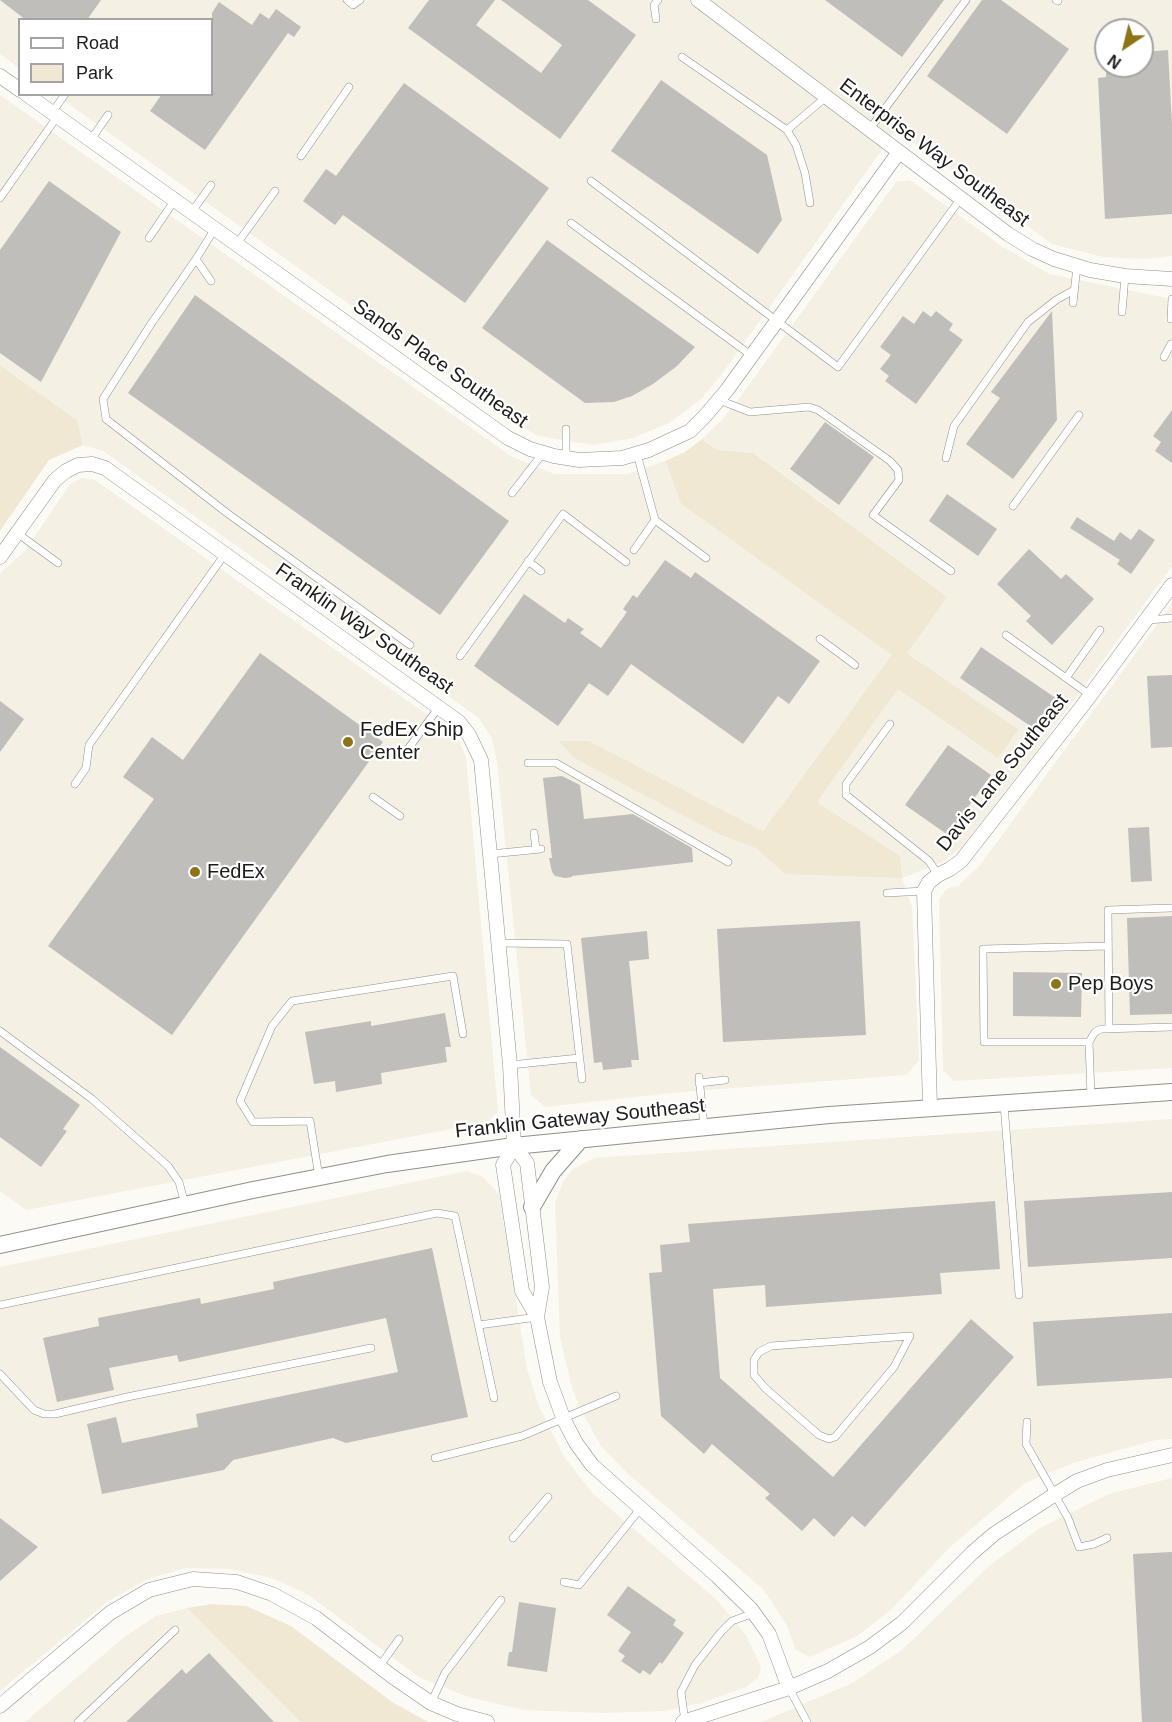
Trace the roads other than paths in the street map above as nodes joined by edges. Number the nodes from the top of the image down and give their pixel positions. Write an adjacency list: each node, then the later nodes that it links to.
1 (347, 0): 2 (lane)
2 (360, 0)
3 (657, 0): 6 (lane)
4 (698, 0): 13 (street, Enterprise Way Southeast)
5 (966, 0): 17 (lane)
6 (656, 19)
7 (682, 57): 16 (lane)
8 (0, 76): 10 (street)
9 (349, 87): 20 (lane)
10 (18, 89)
11 (29, 96): 14 (street, Sands Place Southeast)
12 (64, 96): 14 (lane)
13 (826, 97): 16 (lane); 17 (street, Enterprise Way Southeast)
14 (54, 115): 18 (street, Sands Place Southeast); 24 (lane)
15 (108, 116): 18 (lane)
16 (787, 130): 27 (lane)
17 (869, 130): 19 (street, Enterprise Way Southeast)
18 (90, 141): 26 (street, Sands Place Southeast)
19 (899, 152): 25 (street, Enterprise Way Southeast); 43 (street, Sands Place Southeast)
20 (301, 156)
21 (591, 181): 43 (lane)
22 (211, 186): 28 (lane)
23 (275, 191): 32 (lane)
24 (0, 198)
25 (961, 198): 34 (street, Enterprise Way Southeast); 43 (lane)
26 (174, 201): 28 (street, Sands Place Southeast); 31 (lane)
27 (810, 203)
28 (191, 213): 30 (street, Sands Place Southeast)
29 (571, 224): 45 (lane)
30 (214, 230): 32 (street, Sands Place Southeast); 33 (lane)
31 (150, 238)
32 (236, 245): 50 (street, Sands Place Southeast)
33 (196, 259): 37 (lane); 73 (lane)
34 (1077, 266): 35 (street, Enterprise Way Southeast); 38 (lane)
35 (1125, 276): 36 (street, Enterprise Way Southeast); 41 (lane)
36 (1172, 279)
37 (211, 281)
38 (1074, 290): 40 (lane); 53 (lane)
39 (1172, 299): 42 (lane)
40 (1072, 303)
41 (1122, 312)
42 (1171, 319)
43 (777, 321): 45 (street, Sands Place Southeast)
44 (1171, 344): 46 (lane)
45 (752, 356): 47 (street, Sands Place Southeast)
46 (1164, 357)
47 (719, 400): 51 (street, Sands Place Southeast); 65 (lane)
48 (1079, 415): 55 (lane)
49 (566, 429): 52 (lane)
50 (543, 453): 52 (street, Sands Place Southeast); 54 (lane)
51 (637, 454): 52 (street, Sands Place Southeast); 56 (lane)
52 (566, 458)
53 (945, 458)
54 (512, 493)
55 (1013, 506)
56 (655, 520): 58 (lane); 61 (lane)
57 (17, 533): 59 (street, Franklin Way Southeast); 60 (street, Franklin Way Southeast); 64 (lane)
58 (634, 550)
59 (225, 554): 78 (street, Franklin Way Southeast); 82 (lane)
60 (0, 557)
61 (706, 558)
62 (528, 561): 63 (lane); 66 (lane); 74 (lane)
63 (626, 562)
64 (58, 563)
65 (951, 571)
66 (541, 572)
67 (1172, 585): 69 (street, Davis Lane Southeast)
68 (1172, 618): 69 (lane)
69 (1146, 620): 77 (street, Davis Lane Southeast)
70 (1100, 630): 76 (lane)
71 (1006, 635): 76 (lane)
72 (820, 639): 75 (lane)
73 (410, 645)
74 (460, 656)
75 (855, 665)
76 (1066, 678): 77 (lane)
77 (1090, 695): 88 (street, Davis Lane Southeast)
78 (439, 707): 80 (lane); 86 (street, Franklin Way Southeast)
79 (890, 724): 88 (lane)
80 (405, 753)
81 (528, 763): 87 (lane)
82 (75, 784)
83 (373, 796): 84 (lane)
84 (400, 816)
85 (534, 833): 86 (lane)
86 (490, 854): 92 (street, Franklin Way Southeast)
87 (728, 862)
88 (938, 874): 89 (street, Davis Lane Southeast)
89 (924, 891): 90 (lane); 106 (street)
90 (887, 893)
91 (1172, 908): 93 (lane)
92 (499, 943): 99 (lane); 100 (street, Franklin Way Southeast)
93 (1108, 946): 95 (lane); 98 (lane)
94 (1172, 1027): 95 (lane)
95 (1109, 1029): 98 (lane)
96 (0, 1030): 111 (lane)
97 (463, 1034): 110 (lane)
98 (1089, 1042): 104 (lane)
99 (579, 1058): 100 (lane); 101 (lane)
100 (510, 1065): 109 (street, Franklin Way Southeast)
101 (582, 1079)
102 (725, 1080): 107 (lane)
103 (1172, 1092): 104 (street, Franklin Gateway Southeast)
104 (1091, 1097): 105 (street, Franklin Gateway Southeast)
105 (1004, 1103): 106 (street, Franklin Gateway Southeast); 114 (lane)
106 (930, 1107): 107 (street, Franklin Gateway Southeast)
107 (704, 1126): 108 (street, Franklin Gateway Southeast)
108 (581, 1138): 109 (street, Franklin Gateway Southeast); 112 (street)
109 (513, 1146): 110 (street, Franklin Gateway Southeast); 112 (street); 116 (street)
110 (320, 1177): 111 (street, Franklin Gateway Southeast)
111 (186, 1205): 113 (street, Franklin Gateway Southeast)
112 (532, 1207): 116 (street)
113 (0, 1245)
114 (1019, 1295)
115 (0, 1305): 117 (lane)
116 (537, 1317): 117 (lane); 123 (street)
117 (479, 1325): 122 (lane)
118 (371, 1348): 120 (lane)
119 (894, 1367): 119 (lane)
120 (0, 1374)
121 (616, 1396): 123 (lane)
122 (494, 1398)
123 (564, 1420): 126 (lane); 129 (street)
124 (1027, 1422): 127 (lane)
125 (1172, 1455): 127 (street)
126 (435, 1458)
127 (1054, 1495): 131 (lane); 138 (street)
128 (548, 1497): 130 (lane)
129 (640, 1509): 132 (lane); 134 (street)
130 (513, 1538)
131 (1107, 1538)
132 (564, 1582)
133 (501, 1600): 139 (lane)
134 (754, 1613): 138 (street); 143 (lane)
135 (175, 1630): 141 (lane)
136 (399, 1639): 137 (lane)
137 (379, 1667): 139 (street); 140 (street)
138 (789, 1688): 143 (street); 144 (lane)
139 (431, 1703): 142 (street)
140 (0, 1706)
141 (78, 1722)
142 (488, 1722)
143 (684, 1722)
144 (807, 1722)

